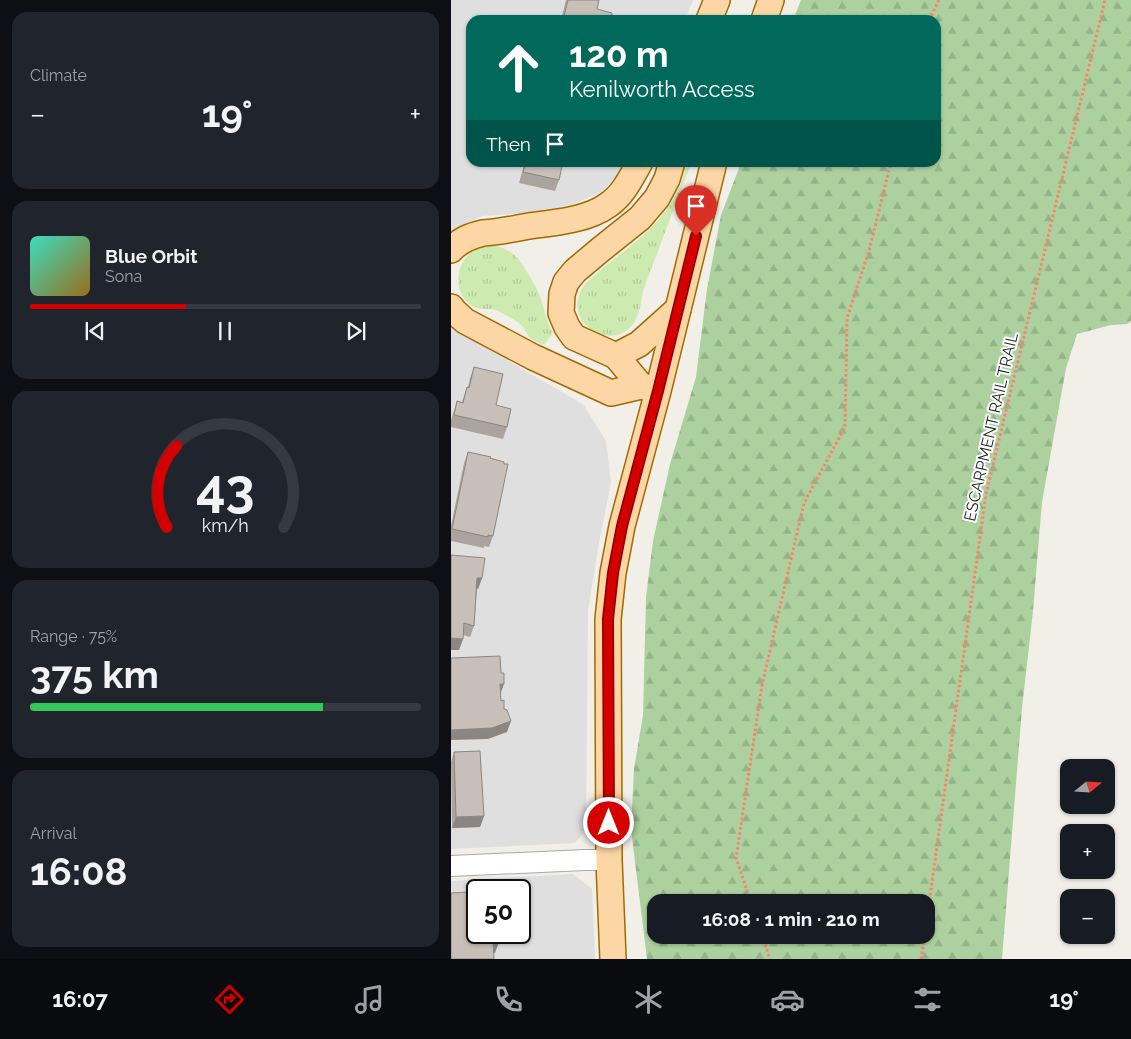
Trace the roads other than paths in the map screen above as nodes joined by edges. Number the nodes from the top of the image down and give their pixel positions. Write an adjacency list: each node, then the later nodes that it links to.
1 (717, 0): 3 (main road)
2 (771, 0): 4 (main road)
3 (711, 15)
4 (766, 15)
5 (637, 167): 8 (main road)
6 (671, 167): 11 (main road)
7 (713, 167): 10 (main road)
8 (451, 250)
9 (451, 307): 12 (main road)
10 (678, 309): 11 (main road); 12 (main road)
11 (616, 356): 12 (main road)
12 (649, 388): 13 (main road)
13 (609, 860): 14 (street); 15 (main road)
14 (451, 866)
15 (613, 959)

